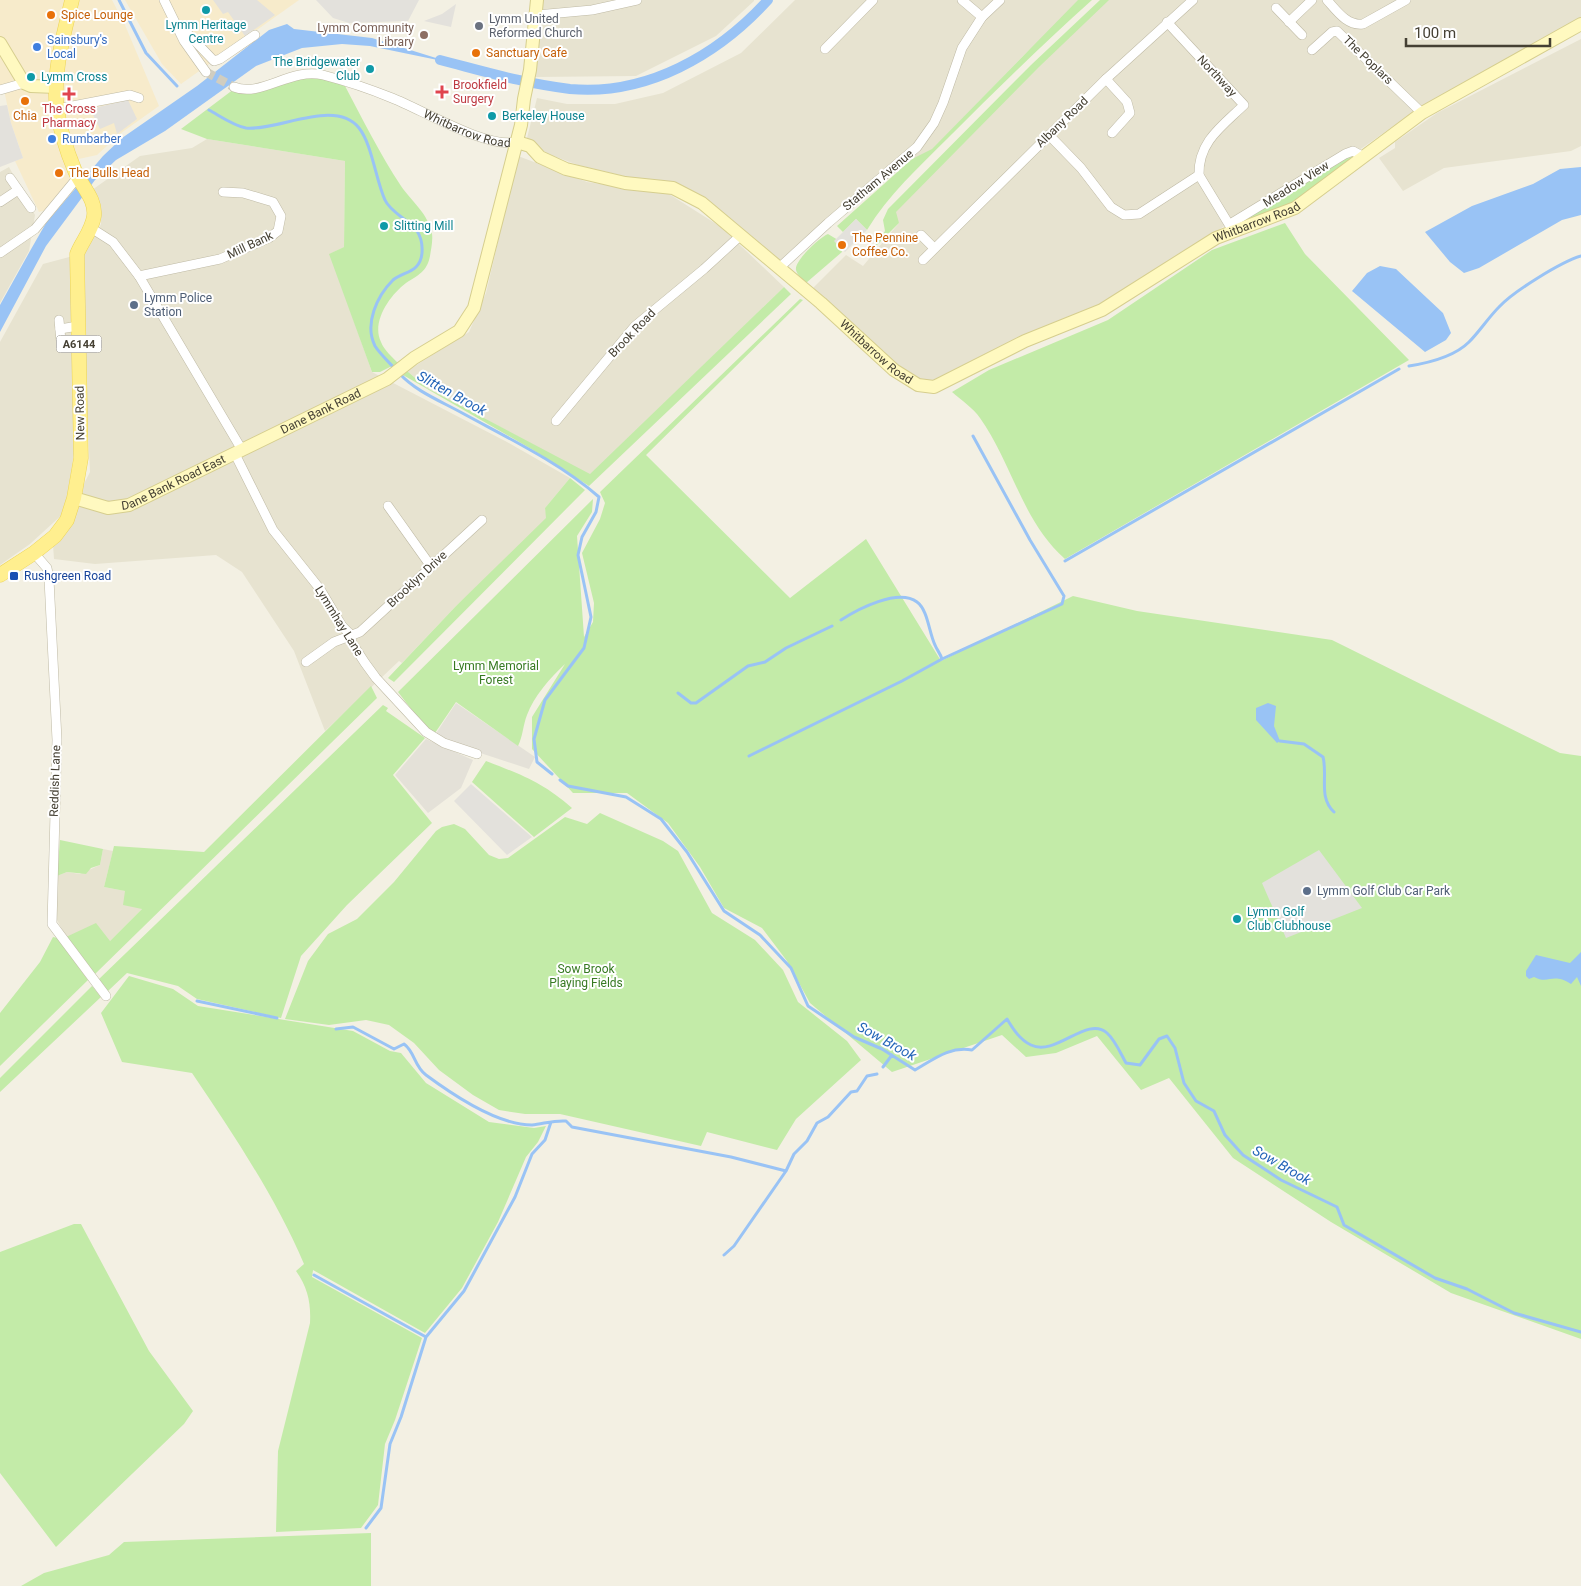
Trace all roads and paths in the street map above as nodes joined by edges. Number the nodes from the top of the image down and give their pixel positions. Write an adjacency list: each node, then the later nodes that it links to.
1 (72, 0): 27 (main road, A6144)
2 (164, 0): 18 (street)
3 (537, 0): 13 (street, Dane Bank Road)
4 (637, 0): 13 (street)
5 (874, 0): 22 (street)
6 (962, 0): 14 (street)
7 (1000, 0): 14 (street, Statham Avenue)
8 (1193, 0): 15 (street, Albany Road)
9 (1312, 0): 16 (street)
10 (1327, 0): 11 (street)
11 (1406, 0)
12 (1276, 8): 16 (street)
13 (537, 15): 35 (street, Dane Bank Road)
14 (982, 17): 51 (street, Statham Avenue)
15 (1167, 22): 25 (street, Albany Road); 37 (street, Northway)
16 (1289, 22): 20 (street)
17 (1581, 24): 32 (street, Whitbarrow Road)
18 (177, 28): 19 (street); 24 (street)
19 (255, 34)
20 (1302, 35)
21 (0, 43): 26 (street)
22 (825, 49)
23 (1312, 50): 32 (street, The Poplars)
24 (206, 72)
25 (1106, 79): 33 (street); 34 (street, Albany Road)
26 (24, 83): 27 (street); 29 (street)
27 (56, 87): 31 (main road, A6144)
28 (234, 87): 35 (street, Whitbarrow Road)
29 (0, 90)
30 (139, 98): 31 (street)
31 (57, 109): 39 (main road, A6144)
32 (1422, 113): 36 (street, Whitbarrow Road)
33 (1112, 133)
34 (1048, 135): 37 (street); 48 (street, Albany Road)
35 (517, 142): 47 (street, Whitbarrow Road); 56 (street, Dane Bank Road)
36 (1362, 156): 44 (street, Whitbarrow Road); 44 (street, Meadow View)
37 (1199, 175): 44 (street)
38 (10, 178): 40 (street)
39 (79, 179): 45 (main road, New Road / A6144); 49 (street)
40 (18, 190): 42 (street); 43 (street)
41 (223, 192): 52 (street, Mill Bank)
42 (0, 202)
43 (31, 208)
44 (1232, 227): 51 (street, Whitbarrow Road)
45 (91, 228): 52 (street); 53 (main road, New Road / A6144)
46 (921, 235): 48 (street)
47 (740, 236): 51 (street, Whitbarrow Road); 55 (street, Brook Road)
48 (934, 248): 50 (street, Albany Road)
49 (0, 253)
50 (923, 260)
51 (779, 268)
52 (139, 276): 56 (street)
53 (78, 326): 54 (street); 57 (main road, New Road / A6144)
54 (61, 341)
55 (556, 422)
56 (238, 452): 57 (street, Dane Bank Road East); 63 (street, Lymmhay Lane)
57 (74, 498): 60 (main road, A6144)
58 (388, 506): 61 (street)
59 (482, 520): 61 (street, Brooklyn Drive)
60 (34, 553): 62 (main road, A6144); 66 (street, Reddish Lane)
61 (430, 565): 63 (street, Brooklyn Drive)
62 (0, 575)
63 (350, 634): 64 (street, Brooklyn Drive); 65 (street, Lymmhay Lane)
64 (306, 662)
65 (477, 754)
66 (106, 996)

